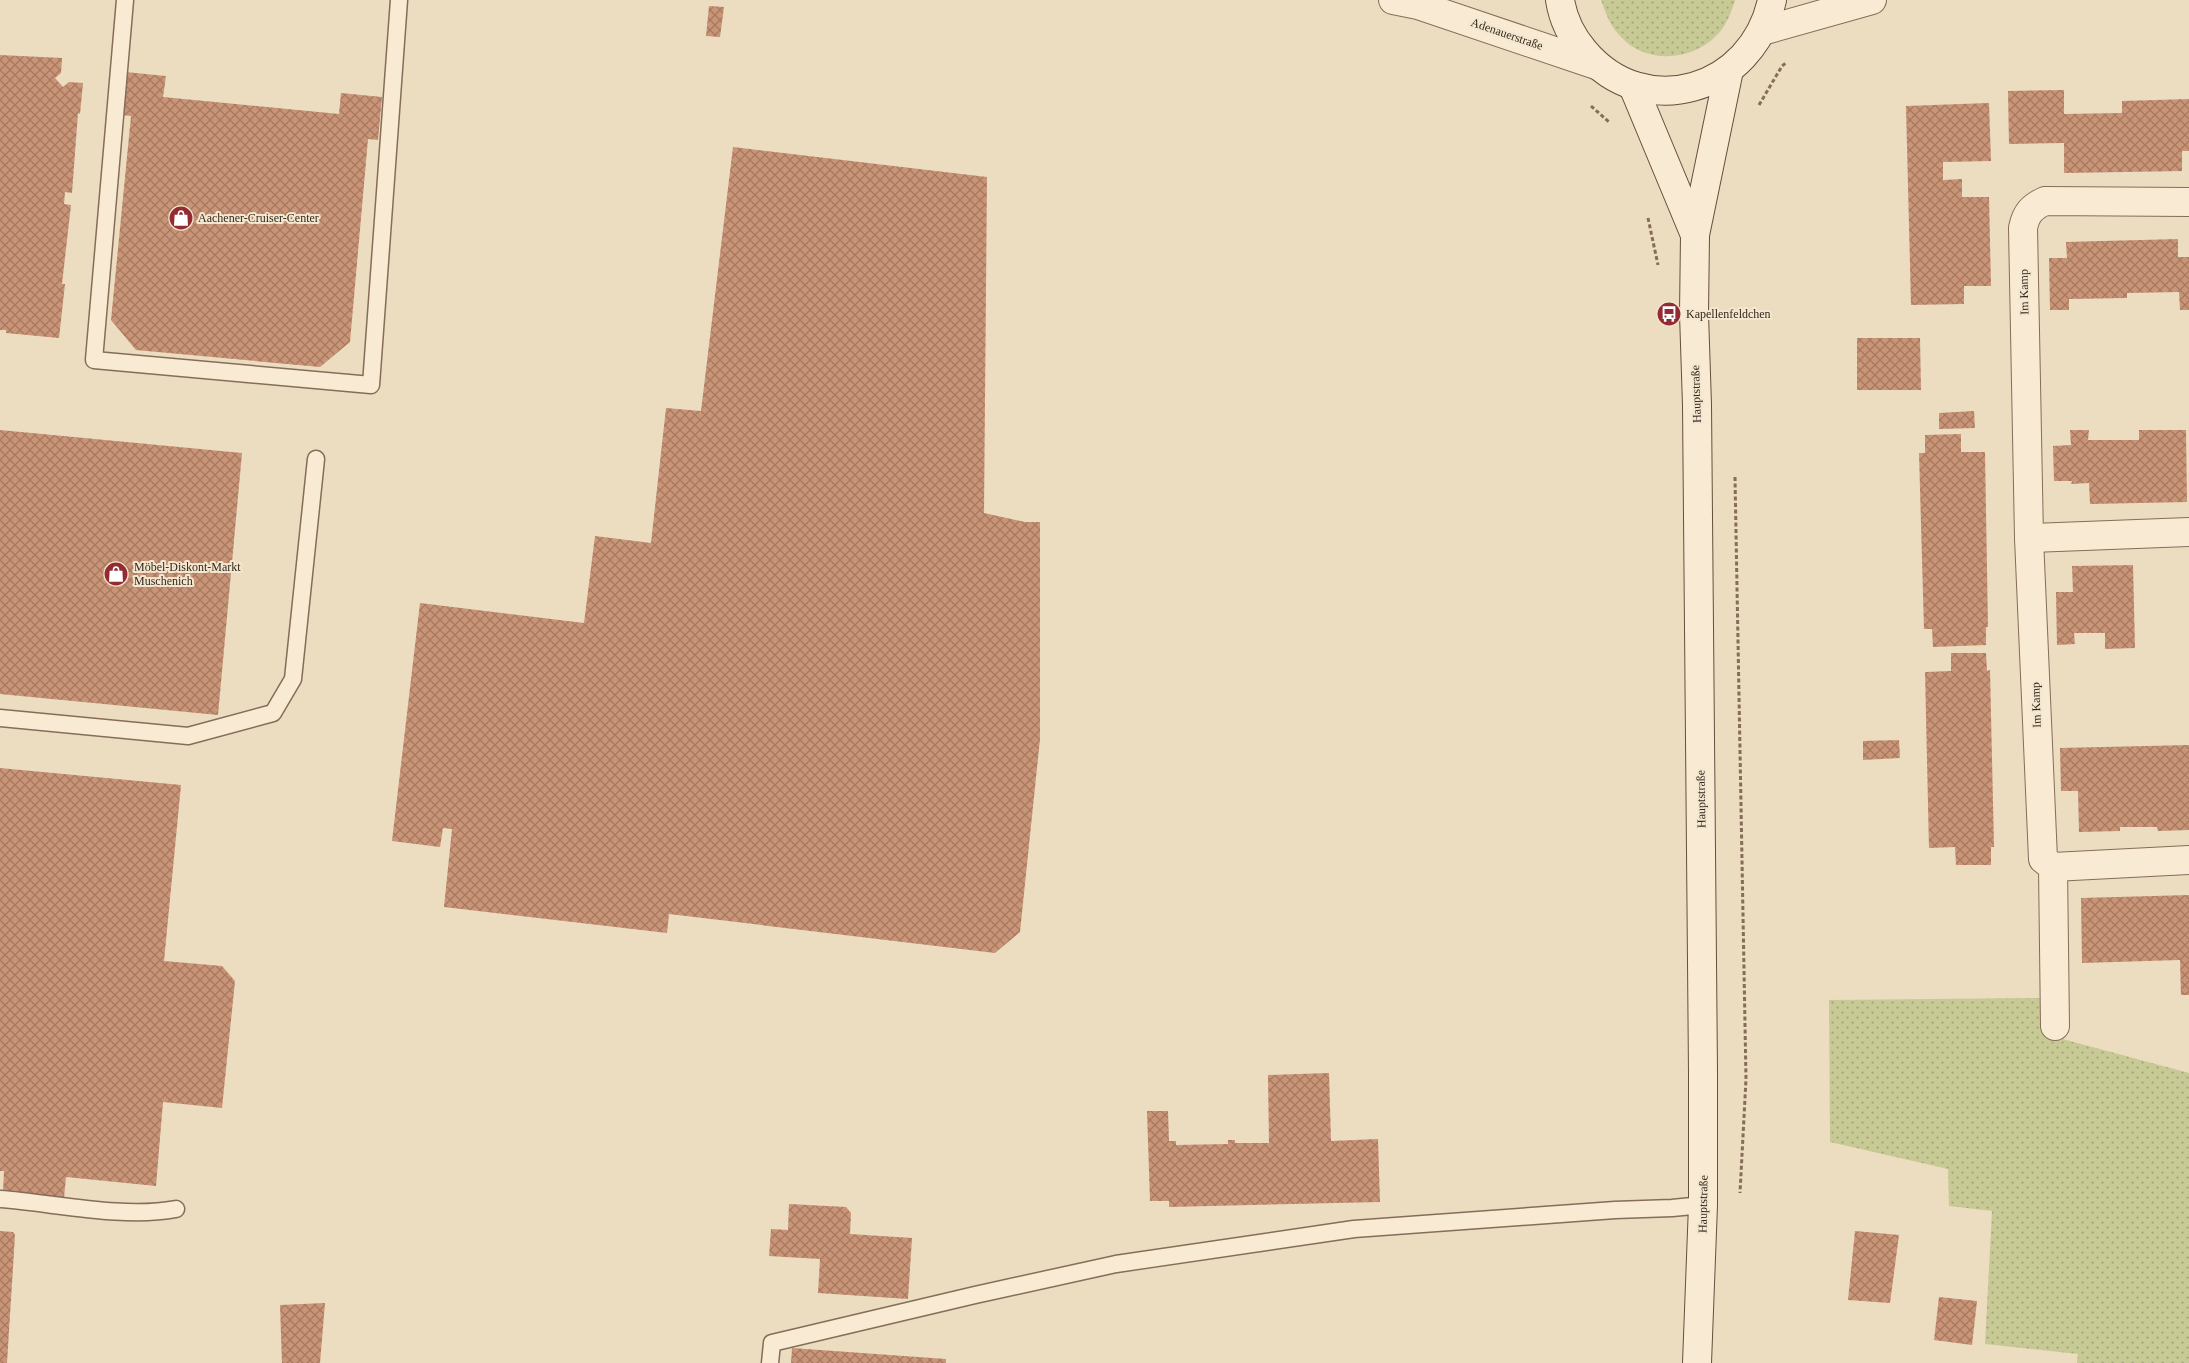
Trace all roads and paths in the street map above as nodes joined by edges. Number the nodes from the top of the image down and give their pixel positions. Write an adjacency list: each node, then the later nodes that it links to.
1 (125, 0): 2 (lane)
2 (399, 0)
3 (1560, 0): 8 (main road)
4 (1772, 0): 7 (main road)
5 (1872, 0): 7 (main road)
6 (1415, 2): 8 (main road, Adenauerstraße)
7 (1762, 31): 9 (main road)
8 (1596, 65): 10 (main road)
9 (1729, 70): 10 (main road); 15 (main road, Hauptstraße)
10 (1633, 86): 15 (main road, Hauptstraße)
11 (1589, 104): 12 (path)
12 (1610, 123)
13 (2189, 202): 20 (main road, Im Kamp)
14 (1648, 216): 16 (path)
15 (1695, 235): 27 (main road, Hauptstraße)
16 (1659, 271)
17 (316, 459): 21 (lane)
18 (1735, 467): 25 (path)
19 (2189, 532): 20 (main road)
20 (2029, 538): 23 (main road, Im Kamp)
21 (0, 718)
22 (2189, 860): 23 (main road)
23 (2052, 868): 24 (main road, Im Kamp)
24 (2055, 1026)
25 (1740, 1196)
26 (0, 1199): 28 (lane)
27 (1703, 1205): 29 (lane); 30 (main road, Hauptstraße)
28 (176, 1209)
29 (770, 1363)
30 (1697, 1363)

